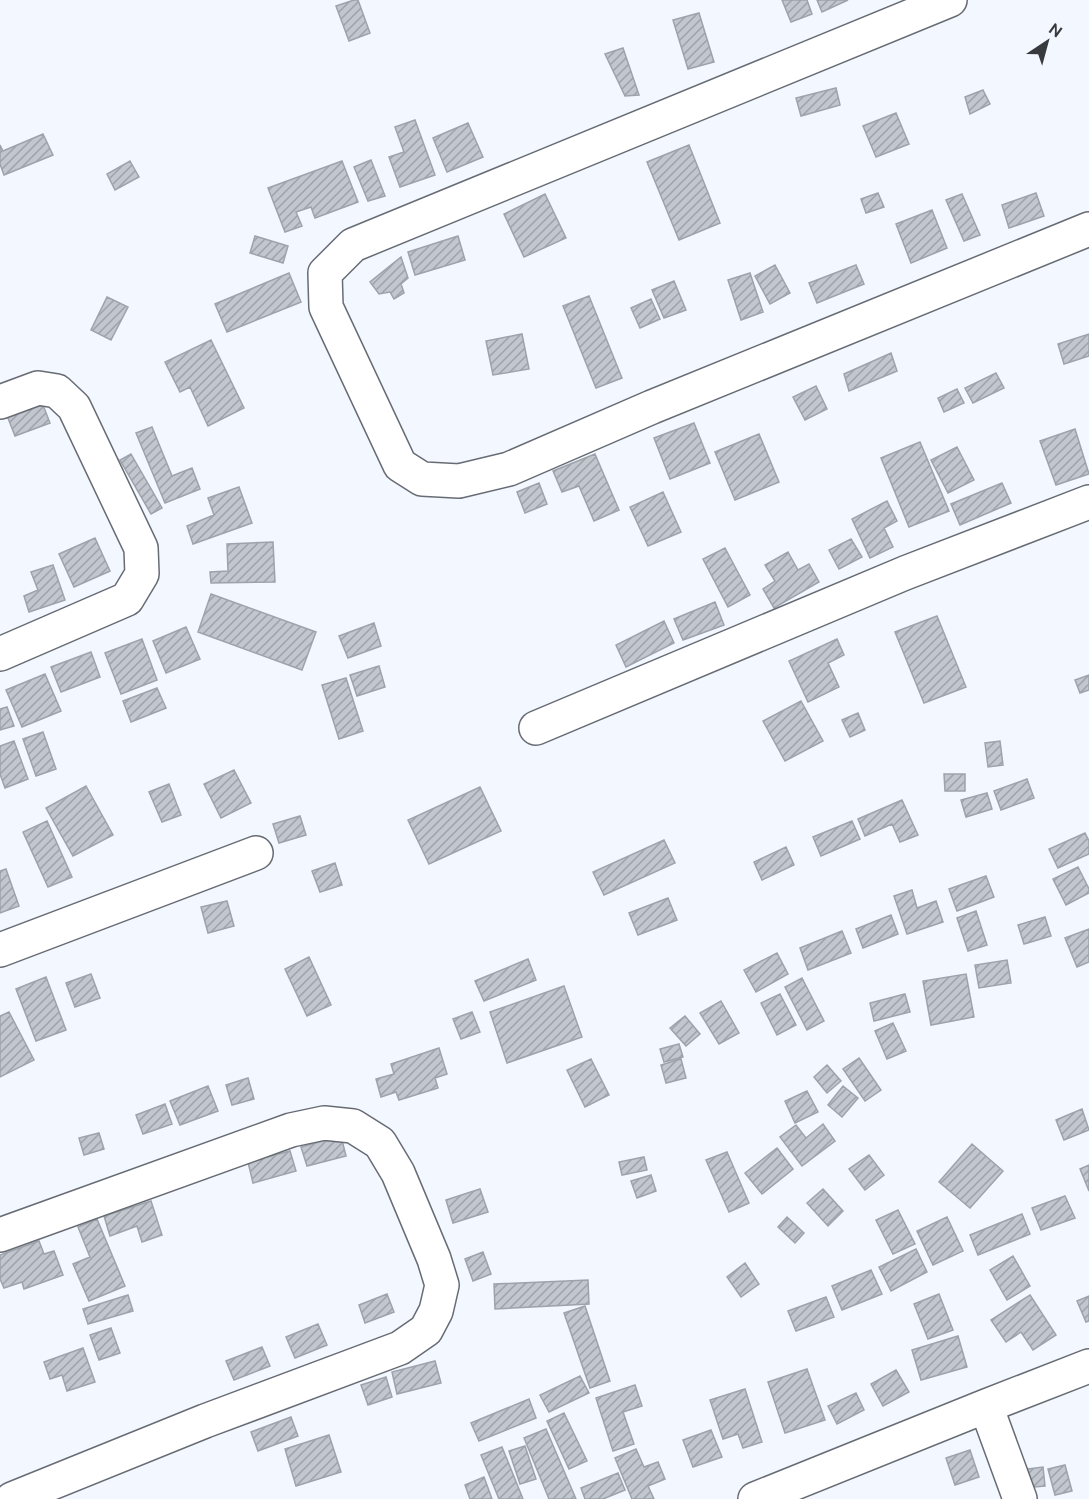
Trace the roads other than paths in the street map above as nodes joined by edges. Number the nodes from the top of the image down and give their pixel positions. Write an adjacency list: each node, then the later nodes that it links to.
1 (950, 0): 2 (street)
2 (1089, 229)
3 (0, 402): 5 (street)
4 (1089, 502): 6 (street)
5 (0, 654)
6 (536, 728)
7 (256, 854): 8 (street)
8 (0, 950)
9 (0, 1235): 12 (street)
10 (1089, 1366): 11 (street)
11 (986, 1406): 13 (street); 14 (street)
12 (12, 1499)
13 (755, 1499)
14 (1020, 1499)

